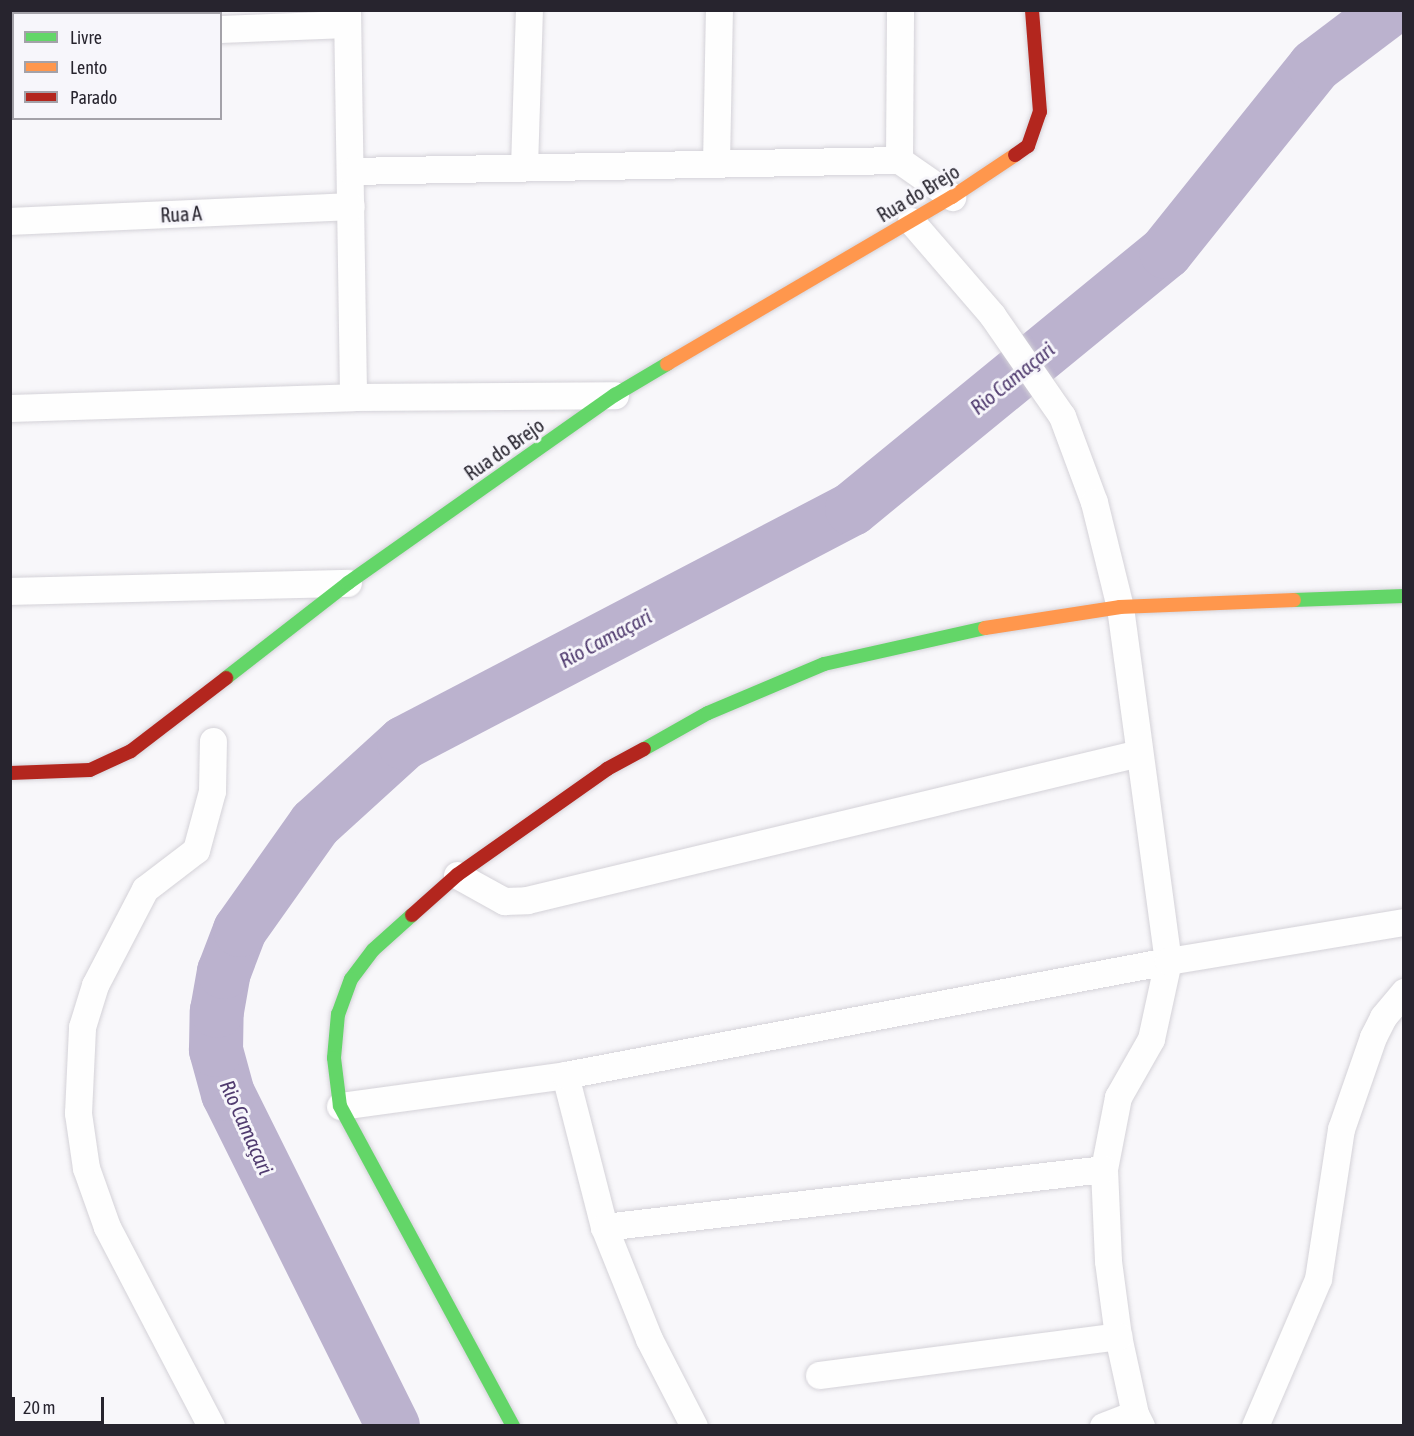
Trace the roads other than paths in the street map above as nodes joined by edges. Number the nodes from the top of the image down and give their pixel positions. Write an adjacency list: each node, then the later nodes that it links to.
1 (529, 10): 9 (street)
2 (719, 10): 8 (street)
3 (900, 10): 7 (street)
4 (1032, 10): 11 (street, Rua do Brejo)
5 (347, 17): 6 (street); 10 (street)
6 (222, 29)
7 (898, 160): 8 (street); 11 (street)
8 (716, 163): 9 (street)
9 (524, 167): 10 (street)
10 (351, 171): 12 (street)
11 (952, 196): 14 (street, Rua do Brejo)
12 (351, 206): 13 (street, Rua A); 16 (street)
13 (10, 221)
14 (911, 221): 15 (street, Rua do Brejo); 21 (street)
15 (615, 395): 16 (street); 18 (street, Rua do Brejo)
16 (353, 397): 17 (street)
17 (10, 408)
18 (348, 583): 19 (street); 24 (street, Rua do Brejo)
19 (10, 591)
20 (1404, 596): 21 (street)
21 (1120, 607): 23 (street); 25 (street)
22 (213, 741): 36 (street)
23 (1139, 753): 25 (street); 27 (street)
24 (10, 773)
25 (457, 875): 30 (street)
26 (1404, 922): 27 (street)
27 (1168, 961): 29 (street); 31 (street)
28 (1404, 992): 40 (street)
29 (565, 1075): 30 (street); 32 (street)
30 (340, 1106): 37 (street)
31 (1104, 1169): 32 (street); 33 (street)
32 (604, 1227): 38 (street)
33 (1118, 1336): 34 (street); 35 (street)
34 (819, 1375)
35 (1138, 1420): 39 (street)
36 (211, 1425)
37 (513, 1425)
38 (694, 1425)
39 (1104, 1425)
40 (1255, 1425)

